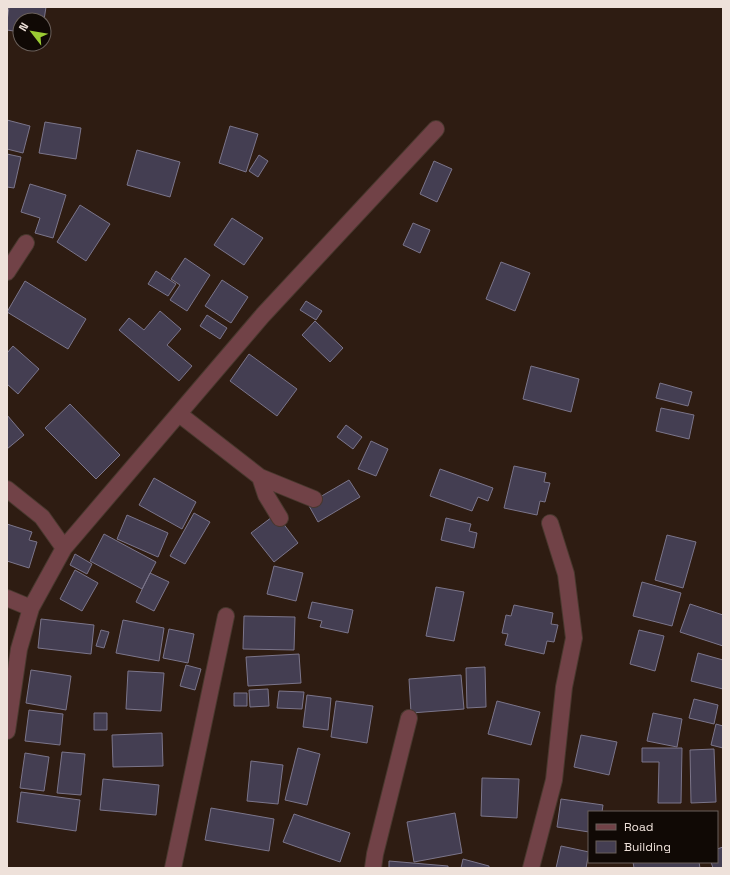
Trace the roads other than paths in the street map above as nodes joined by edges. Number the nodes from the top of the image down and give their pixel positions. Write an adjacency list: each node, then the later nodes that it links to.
1 (436, 129): 4 (street)
2 (26, 243): 3 (street)
3 (7, 272)
4 (179, 414): 5 (street); 10 (street)
5 (260, 477): 7 (street); 8 (street)
6 (7, 489): 10 (street)
7 (314, 499)
8 (280, 518)
9 (550, 523): 18 (street)
10 (64, 548): 12 (street)
11 (7, 598): 12 (street)
12 (31, 608): 15 (street)
13 (226, 616): 16 (street)
14 (409, 718): 17 (street)
15 (7, 731)
16 (173, 868)
17 (373, 868)
18 (531, 868)

